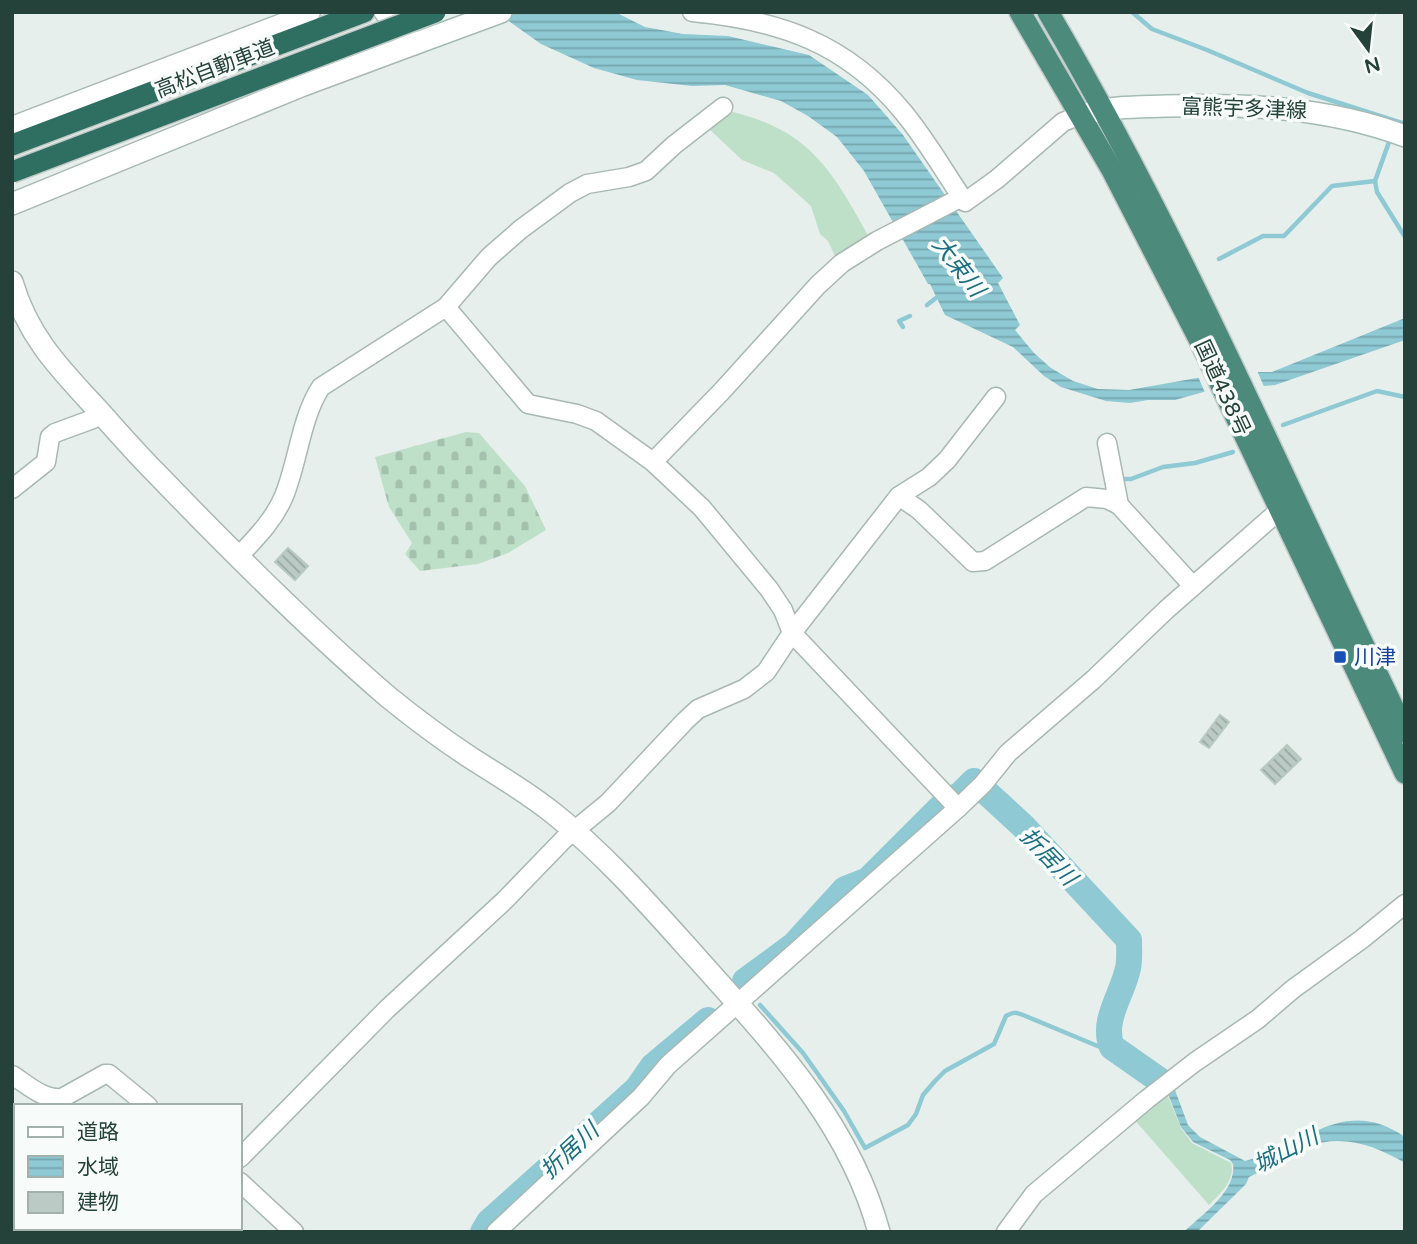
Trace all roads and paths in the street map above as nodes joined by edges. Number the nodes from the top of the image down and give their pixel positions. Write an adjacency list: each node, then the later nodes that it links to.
1 (311, 12): 13 (street)
2 (364, 12): 15 (highway, 高松自動車道)
3 (384, 12): 9 (street)
4 (435, 12): 16 (highway, 高松自動車道, bridge)
5 (692, 12): 17 (street)
6 (1020, 12): 12 (highway, 国道438号)
7 (1048, 12): 11 (highway, 国道438号)
8 (491, 16): 9 (street)
9 (414, 44): 18 (street)
10 (723, 107): 20 (street)
11 (1104, 108): 12 (street, 富熊宇多津線); 14 (street, 富熊宇多津線); 21 (highway, 国道438号)
12 (1080, 116): 17 (street); 21 (highway, 国道438号)
13 (12, 126)
14 (1405, 136)
15 (12, 145)
16 (12, 172)
17 (960, 198): 25 (street)
18 (12, 204)
19 (12, 282): 23 (street)
20 (446, 307): 25 (street); 30 (street)
21 (1209, 337): 28 (highway, 国道438号)
22 (996, 397): 27 (street)
23 (100, 413): 26 (street); 30 (street)
24 (1107, 443): 29 (street)
25 (653, 462): 32 (street)
26 (12, 489)
27 (899, 496): 29 (street); 32 (street)
28 (1287, 503): 31 (street); 33 (highway, 国道438号); 34 (highway, 国道438号)
29 (1119, 505): 31 (street)
30 (238, 557): 36 (street)
31 (1193, 586): 35 (street)
32 (792, 633): 35 (street); 36 (street)
33 (1405, 732)
34 (1405, 773)
35 (953, 803): 38 (street)
36 (575, 831): 38 (street); 41 (street)
37 (1405, 904): 46 (street)
38 (738, 1003): 44 (street); 45 (street)
39 (12, 1075): 40 (street)
40 (146, 1104)
41 (242, 1156)
42 (242, 1184): 43 (street)
43 (294, 1232)
44 (496, 1232)
45 (879, 1232)
46 (1006, 1232)

